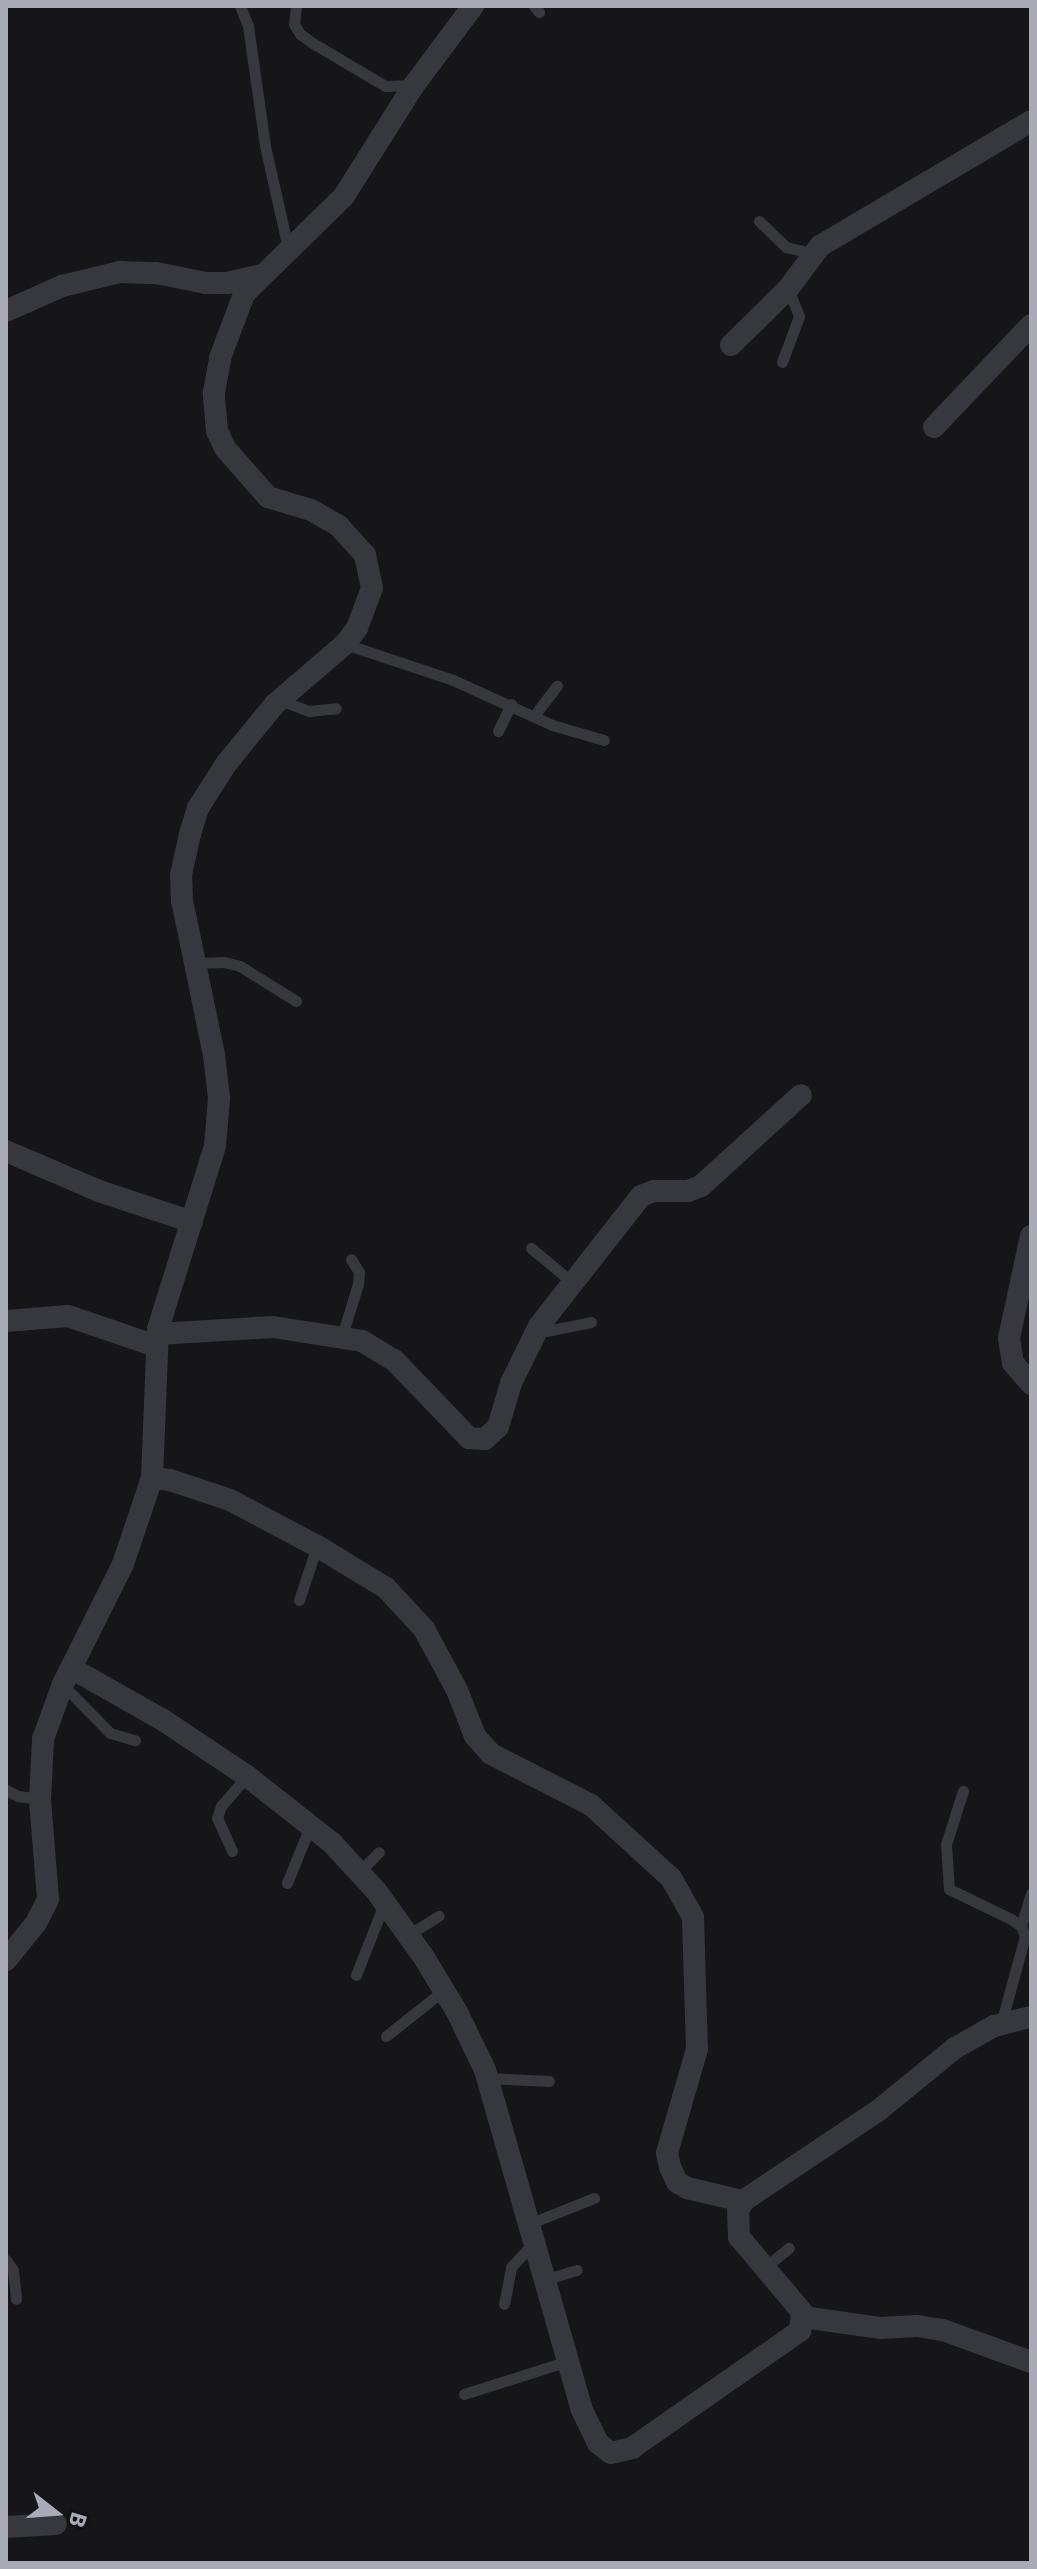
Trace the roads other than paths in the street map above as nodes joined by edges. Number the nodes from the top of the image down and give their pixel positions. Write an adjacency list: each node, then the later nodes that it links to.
1 (240, 6): 7 (lane)
2 (296, 6): 4 (lane)
3 (473, 6): 4 (street)
4 (414, 85): 7 (street)
5 (1031, 121): 8 (street)
6 (759, 221): 8 (lane)
7 (288, 248): 9 (street)
8 (812, 253): 10 (street)
9 (261, 275): 11 (street); 16 (street)
10 (788, 289): 13 (street); 14 (lane)
11 (6, 311)
12 (1031, 325): 15 (street)
13 (731, 345)
14 (782, 362)
15 (934, 427)
16 (345, 644): 18 (street); 19 (lane)
17 (557, 686): 21 (lane)
18 (280, 700): 20 (lane); 24 (street)
19 (511, 704): 21 (lane); 22 (lane)
20 (336, 708)
21 (534, 716): 23 (lane)
22 (498, 731)
23 (604, 740)
24 (195, 963): 25 (lane); 28 (street)
25 (296, 1001)
26 (801, 1095): 32 (street)
27 (6, 1151): 28 (street)
28 (192, 1222): 37 (street)
29 (1031, 1236): 38 (street)
30 (531, 1248): 32 (lane)
31 (351, 1259): 36 (lane)
32 (574, 1284): 35 (street)
33 (6, 1321): 37 (street)
34 (591, 1322): 35 (lane)
35 (535, 1333): 36 (street)
36 (342, 1336): 37 (street)
37 (157, 1340): 39 (street)
38 (1031, 1384)
39 (152, 1478): 40 (street); 42 (street)
40 (317, 1546): 41 (lane); 67 (street)
41 (299, 1600)
42 (67, 1676): 43 (lane); 44 (street); 47 (street)
43 (135, 1740)
44 (247, 1776): 48 (street); 49 (lane)
45 (6, 1790): 47 (lane)
46 (963, 1791): 56 (lane)
47 (40, 1799): 58 (street)
48 (310, 1826): 51 (street); 52 (lane)
49 (232, 1851)
50 (379, 1852): 51 (lane)
51 (359, 1872): 54 (street)
52 (287, 1883)
53 (1031, 1893): 56 (lane)
54 (385, 1903): 57 (street); 59 (lane)
55 (439, 1916): 57 (lane)
56 (1021, 1926): 62 (lane)
57 (408, 1935): 60 (street)
58 (6, 1960)
59 (356, 1975)
60 (444, 1990): 63 (lane); 64 (street)
61 (1031, 2017): 62 (street)
62 (1001, 2024): 67 (street)
63 (386, 2036)
64 (487, 2078): 65 (lane); 68 (street)
65 (549, 2081)
66 (594, 2198): 68 (lane)
67 (743, 2201): 71 (street)
68 (533, 2232): 73 (street); 75 (lane)
69 (789, 2248): 71 (lane)
70 (6, 2260): 74 (lane)
71 (763, 2269): 76 (street)
72 (577, 2270): 73 (lane)
73 (547, 2279): 77 (street)
74 (16, 2299)
75 (504, 2304)
76 (803, 2317): 77 (street); 78 (street)
77 (569, 2361): 79 (lane)
78 (1031, 2362)
79 (464, 2394)
80 (56, 2524): 81 (street)
81 (6, 2527)

